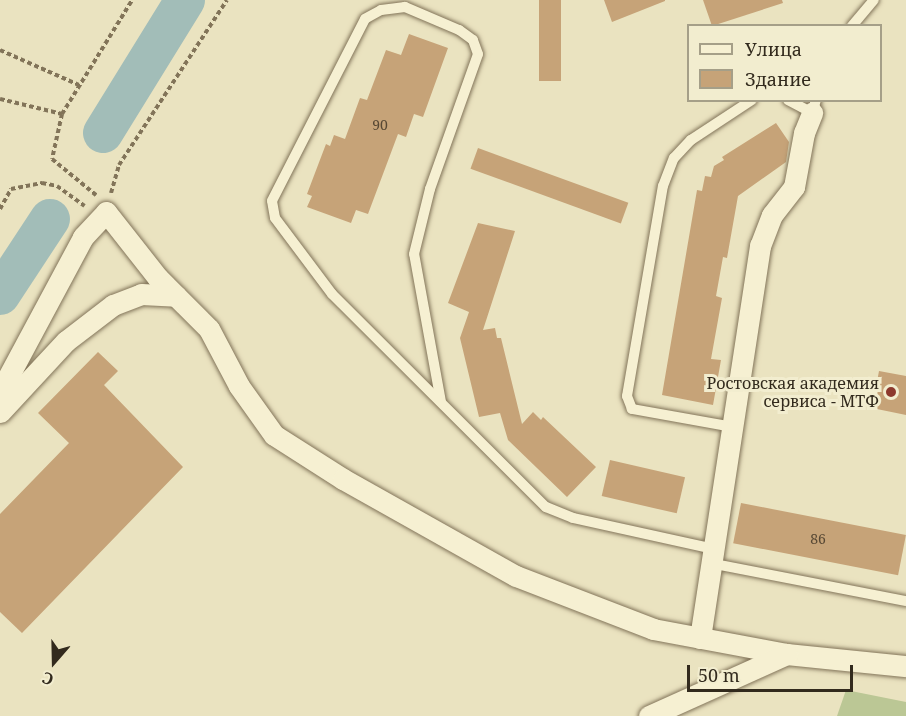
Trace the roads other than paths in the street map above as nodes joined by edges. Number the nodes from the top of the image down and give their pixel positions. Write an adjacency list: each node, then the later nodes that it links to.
1 (874, 0): 2 (lane)
2 (854, 24)
3 (749, 102): 10 (lane)
4 (795, 102): 5 (lane)
5 (814, 107): 10 (street)
6 (176, 296): 7 (street); 9 (street); 13 (street)
7 (0, 392)
8 (441, 402): 8 (lane); 11 (lane)
9 (0, 412)
10 (733, 427): 11 (street)
11 (712, 556): 12 (lane); 13 (street)
12 (906, 601)
13 (700, 638): 14 (street)
14 (787, 654): 15 (street); 16 (street)
15 (906, 666)
16 (649, 716)

